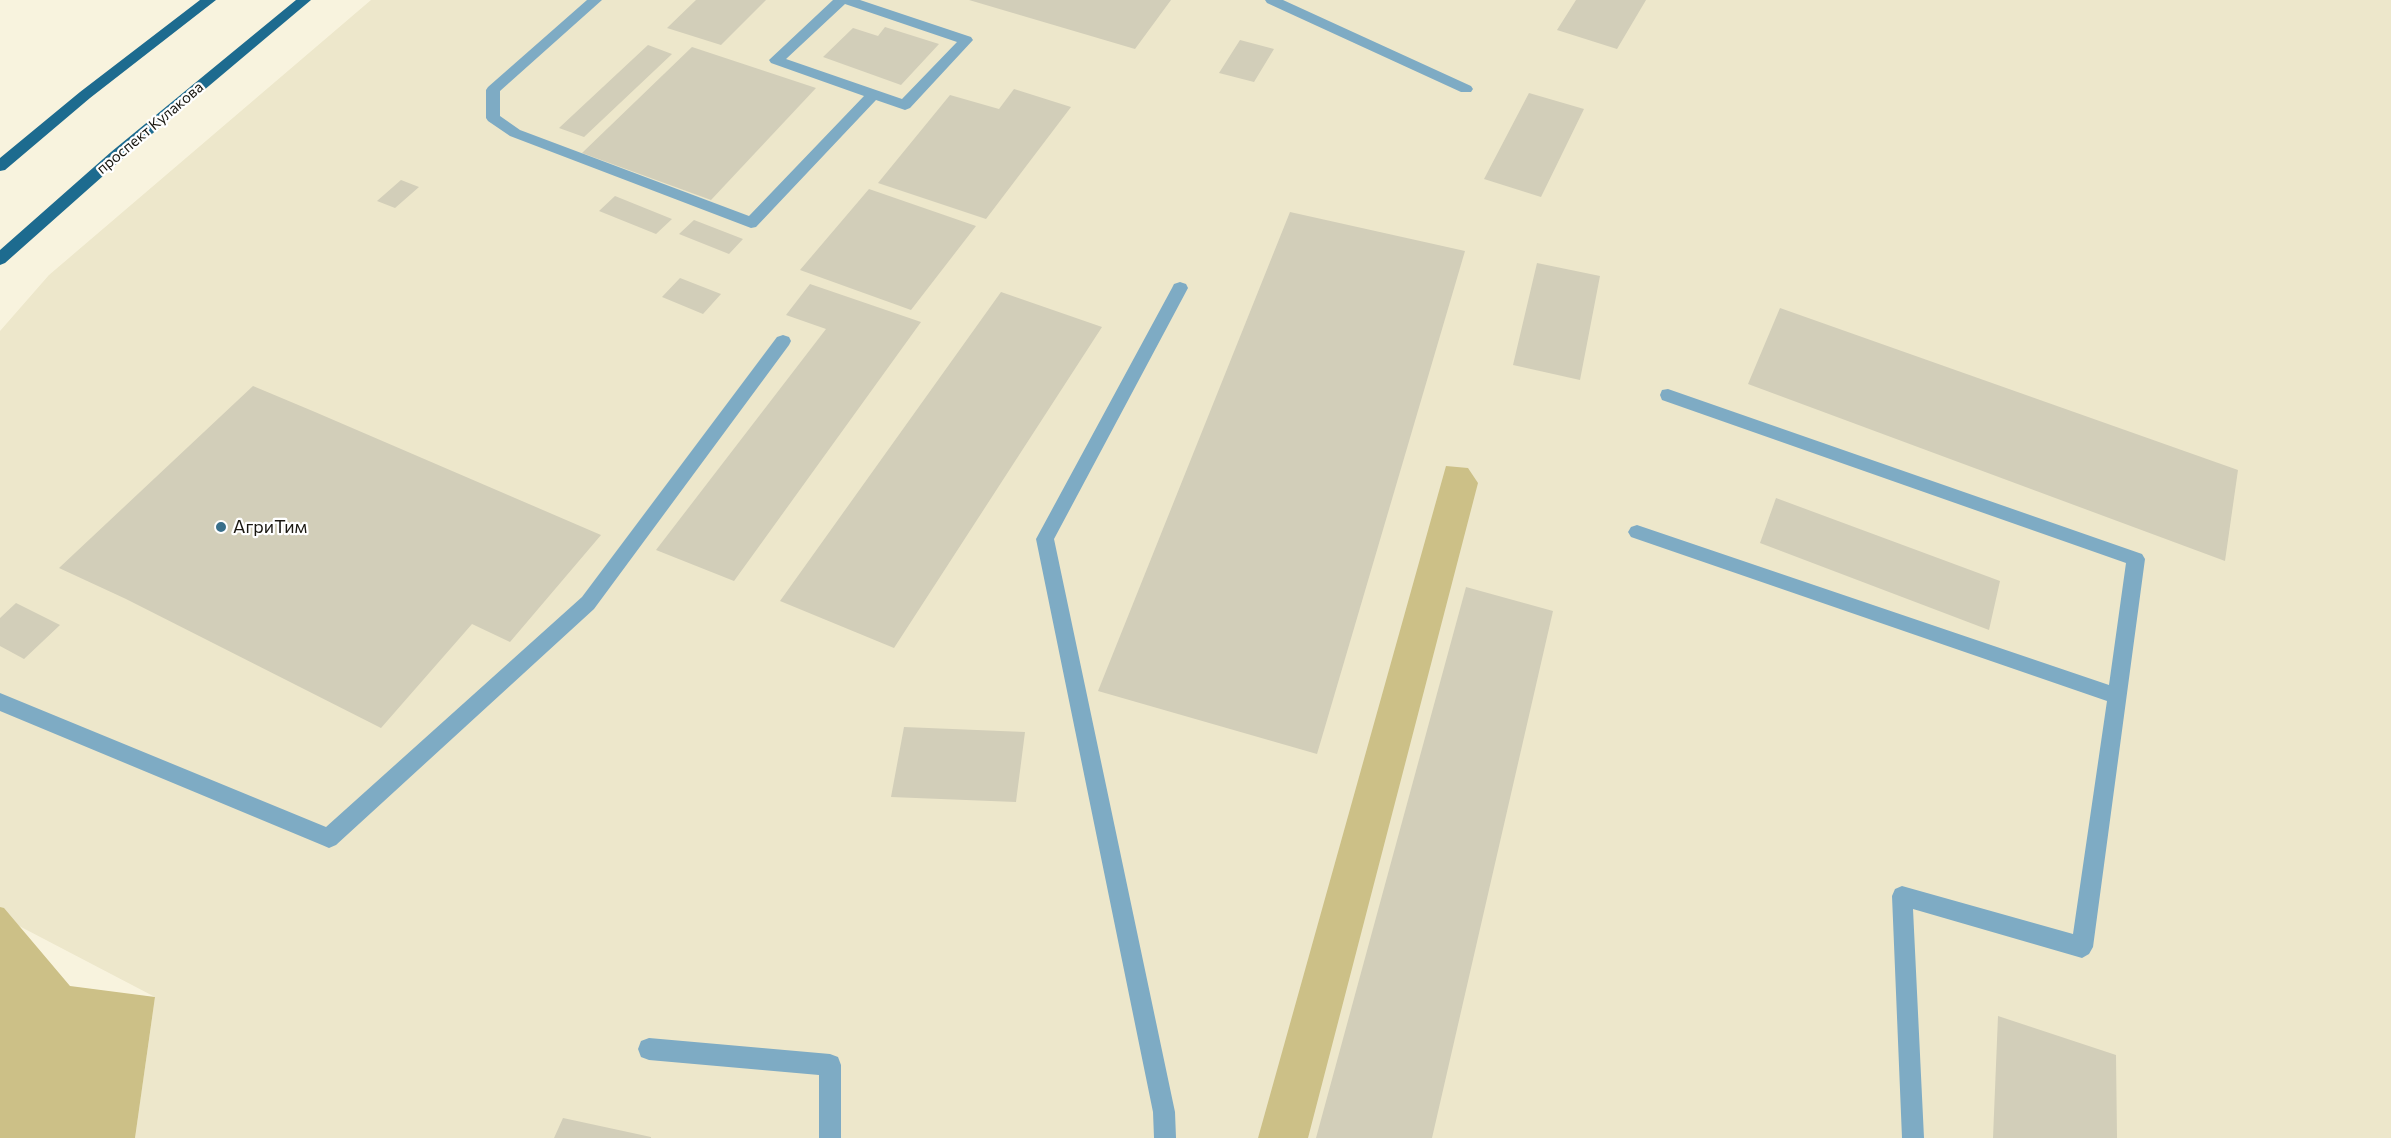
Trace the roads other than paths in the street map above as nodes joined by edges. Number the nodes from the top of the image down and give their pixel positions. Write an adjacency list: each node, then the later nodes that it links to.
1 (209, 0): 9 (main road)
2 (304, 0): 10 (main road, проспект Кулакова)
3 (595, 0): 8 (lane)
4 (841, 0): 8 (lane)
5 (847, 0): 8 (lane)
6 (1272, 0): 7 (lane)
7 (1466, 89)
8 (873, 95)
9 (0, 166)
10 (0, 259)
11 (1180, 288): 19 (lane)
12 (783, 341): 16 (lane)
13 (1668, 395): 15 (lane)
14 (1637, 532): 15 (lane)
15 (2117, 696): 20 (lane)
16 (0, 702)
17 (649, 1049): 18 (lane)
18 (830, 1138)
19 (1165, 1138)
20 (1913, 1138)

